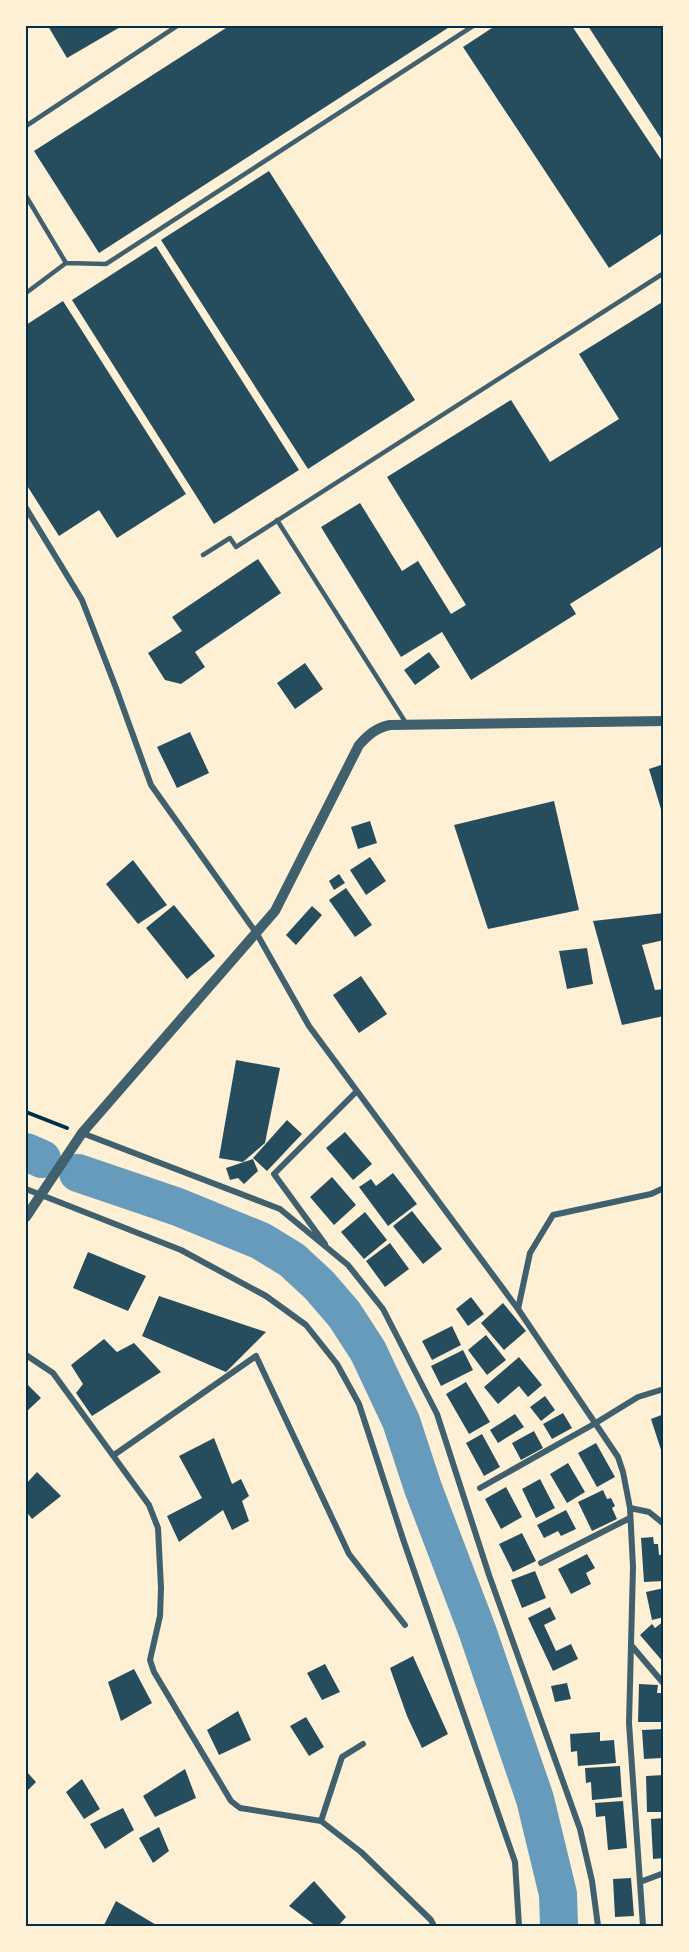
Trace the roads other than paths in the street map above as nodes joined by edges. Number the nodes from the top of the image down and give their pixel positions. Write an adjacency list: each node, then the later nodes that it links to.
1 (177, 26): 3 (lane)
2 (473, 26): 5 (lane)
3 (26, 126)
4 (26, 196): 5 (lane)
5 (66, 263): 7 (lane)
6 (663, 273): 9 (lane)
7 (26, 293)
8 (26, 508): 13 (street)
9 (277, 520): 10 (lane); 12 (lane)
10 (203, 555)
11 (663, 722): 12 (street)
12 (407, 725): 13 (street)
13 (257, 934): 14 (street); 15 (street)
14 (357, 1091): 20 (street); 21 (street)
15 (82, 1133): 18 (street); 20 (street)
16 (663, 1188): 21 (street)
17 (26, 1190): 18 (street)
18 (39, 1195): 19 (street); 39 (street)
19 (26, 1217)
20 (331, 1251): 40 (street)
21 (518, 1309): 24 (street)
22 (26, 1355): 25 (street)
23 (663, 1389): 24 (street)
24 (594, 1424): 26 (street); 27 (street)
25 (114, 1455): 31 (street); 35 (street)
26 (480, 1488)
27 (630, 1508): 28 (street); 29 (street)
28 (630, 1518): 30 (street); 32 (street)
29 (663, 1524)
30 (541, 1563)
31 (405, 1625)
32 (631, 1646): 33 (street); 37 (street)
33 (663, 1684)
34 (363, 1744): 35 (street)
35 (321, 1821): 38 (street)
36 (663, 1873): 37 (street)
37 (640, 1882): 41 (street)
38 (434, 1926)
39 (519, 1926)
40 (598, 1926)
41 (643, 1926)

